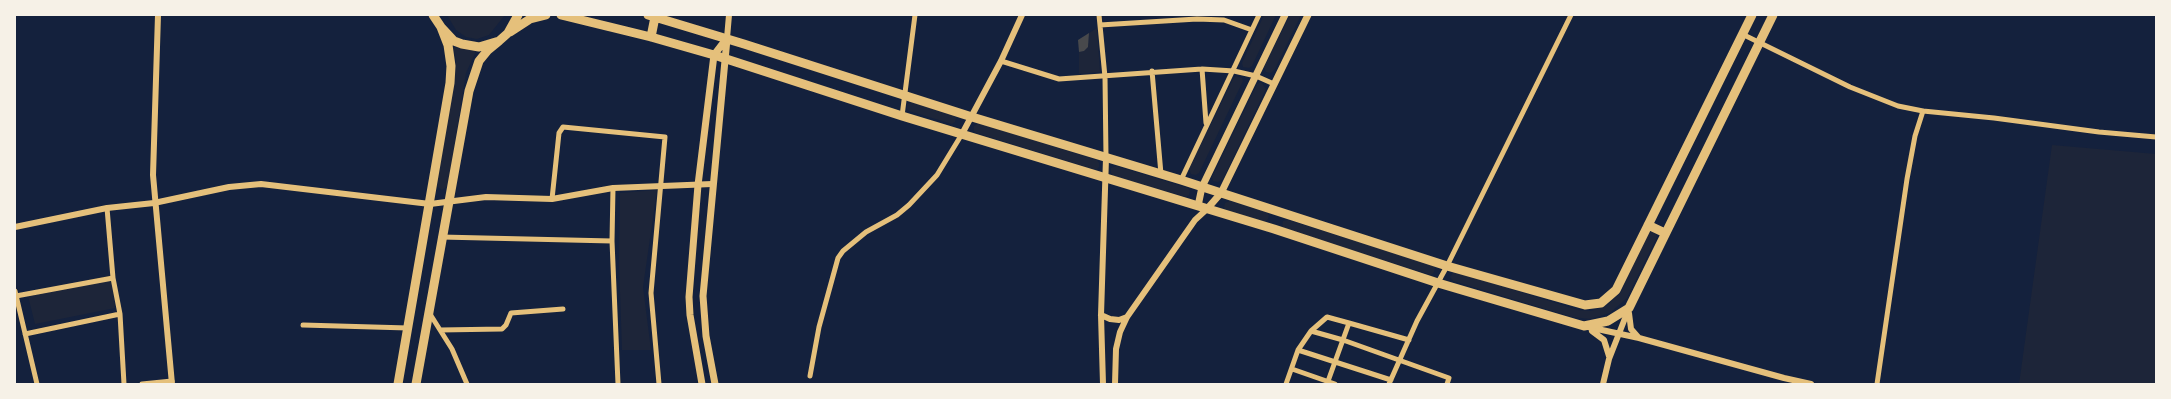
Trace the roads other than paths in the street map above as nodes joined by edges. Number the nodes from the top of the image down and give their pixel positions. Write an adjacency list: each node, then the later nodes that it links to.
1 (158, 15): 57 (street)
2 (433, 15): 21 (highway)
3 (518, 15): 23 (highway)
4 (546, 15): 23 (highway)
5 (561, 15): 25 (highway)
6 (729, 15): 26 (street)
7 (914, 15): 38 (street)
8 (1022, 15): 31 (street)
9 (1099, 15): 20 (street)
10 (1151, 15): 19 (street)
11 (1260, 15): 22 (street)
12 (1285, 15): 35 (main road)
13 (1308, 15): 37 (main road)
14 (1571, 15): 69 (street)
15 (1752, 15): 24 (highway)
16 (1773, 15): 28 (highway)
17 (651, 16): 25 (highway); 26 (highway)
18 (1197, 17): 19 (street); 22 (street)
19 (1152, 22): 20 (street)
20 (1100, 25): 36 (street)
21 (440, 27): 27 (highway); 58 (highway)
22 (1252, 30): 33 (street)
23 (508, 33): 27 (highway)
24 (1742, 34): 28 (street); 63 (highway)
25 (651, 37): 29 (highway)
26 (727, 38): 29 (main road); 30 (main road); 38 (highway)
27 (499, 41): 56 (highway)
28 (1760, 42): 39 (street); 66 (highway)
29 (714, 55): 30 (highway); 51 (main road)
30 (726, 60): 40 (highway); 49 (main road)
31 (1002, 61): 36 (street); 41 (street)
32 (1202, 68): 33 (street); 34 (street); 42 (street)
33 (1234, 70): 35 (street); 42 (street)
34 (1152, 71): 36 (street); 46 (street)
35 (1256, 76): 37 (street); 52 (main road)
36 (1105, 77): 45 (street)
37 (1274, 84): 54 (main road)
38 (903, 95): 40 (street); 41 (highway)
39 (1923, 112): 44 (street); 118 (street)
40 (902, 116): 43 (highway)
41 (972, 117): 43 (street); 45 (highway)
42 (1206, 124): 48 (street)
43 (962, 134): 47 (highway); 97 (street)
44 (2156, 137)
45 (1106, 158): 46 (highway); 47 (street)
46 (1161, 174): 48 (highway)
47 (1106, 178): 59 (highway); 79 (street)
48 (1181, 180): 52 (highway)
49 (712, 184): 51 (street); 110 (main road)
50 (662, 185): 51 (street); 53 (street); 55 (street); 108 (street)
51 (698, 185): 109 (main road)
52 (1202, 187): 54 (highway); 59 (main road)
53 (613, 188): 55 (street); 68 (street)
54 (1221, 193): 61 (main road); 62 (highway)
55 (552, 199): 56 (street)
56 (448, 201): 58 (street); 67 (highway)
57 (154, 203): 58 (street); 60 (street); 99 (street)
58 (430, 204): 72 (highway)
59 (1198, 206): 61 (highway)
60 (107, 208): 64 (street); 70 (street)
61 (1207, 209): 65 (highway); 80 (street)
62 (1280, 213): 65 (highway); 69 (highway)
63 (1648, 225): 66 (highway); 69 (highway)
64 (15, 227)
65 (1274, 229): 71 (highway)
66 (1665, 233): 75 (highway)
67 (442, 237): 68 (street); 73 (highway)
68 (612, 241): 107 (street)
69 (1447, 266): 71 (street)
70 (114, 278): 74 (street); 78 (street)
71 (1438, 283): 83 (highway); 91 (street)
72 (415, 288): 73 (highway); 84 (highway)
73 (432, 290): 77 (highway)
74 (16, 294): 87 (street)
75 (1629, 308): 83 (highway); 88 (street); 89 (street)
76 (563, 309): 85 (street)
77 (428, 312): 85 (street); 105 (highway)
78 (120, 314): 87 (street); 102 (street)
79 (1102, 315): 80 (street); 111 (street)
80 (1128, 317): 112 (street)
81 (1349, 323): 86 (street); 90 (street); 91 (street)
82 (303, 325): 84 (street)
83 (1584, 326): 88 (street); 93 (street)
84 (408, 328): 104 (highway)
85 (440, 330): 106 (street)
86 (1311, 331): 90 (street); 92 (street)
87 (25, 334): 101 (street)
88 (1618, 334): 89 (street); 93 (street)
89 (1639, 338): 117 (street)
90 (1343, 340): 94 (street); 95 (street)
91 (1409, 340): 94 (street)
92 (1298, 350): 95 (street); 96 (street)
93 (1609, 359): 116 (street)
94 (1400, 360): 98 (street); 115 (street)
95 (1335, 361): 98 (street); 100 (street)
96 (1292, 369): 100 (street); 113 (street)
97 (810, 376)
98 (1390, 382)
99 (172, 383): 103 (street)
100 (1328, 383): 114 (street)
101 (37, 384)
102 (124, 384)
103 (142, 384)
104 (398, 384)
105 (416, 384)
106 (467, 384)
107 (618, 384)
108 (659, 384)
109 (702, 384)
110 (715, 384)
111 (1103, 384)
112 (1115, 384)
113 (1286, 384)
114 (1335, 384)
115 (1447, 384)
116 (1603, 384)
117 (1811, 384)
118 (1877, 384)

